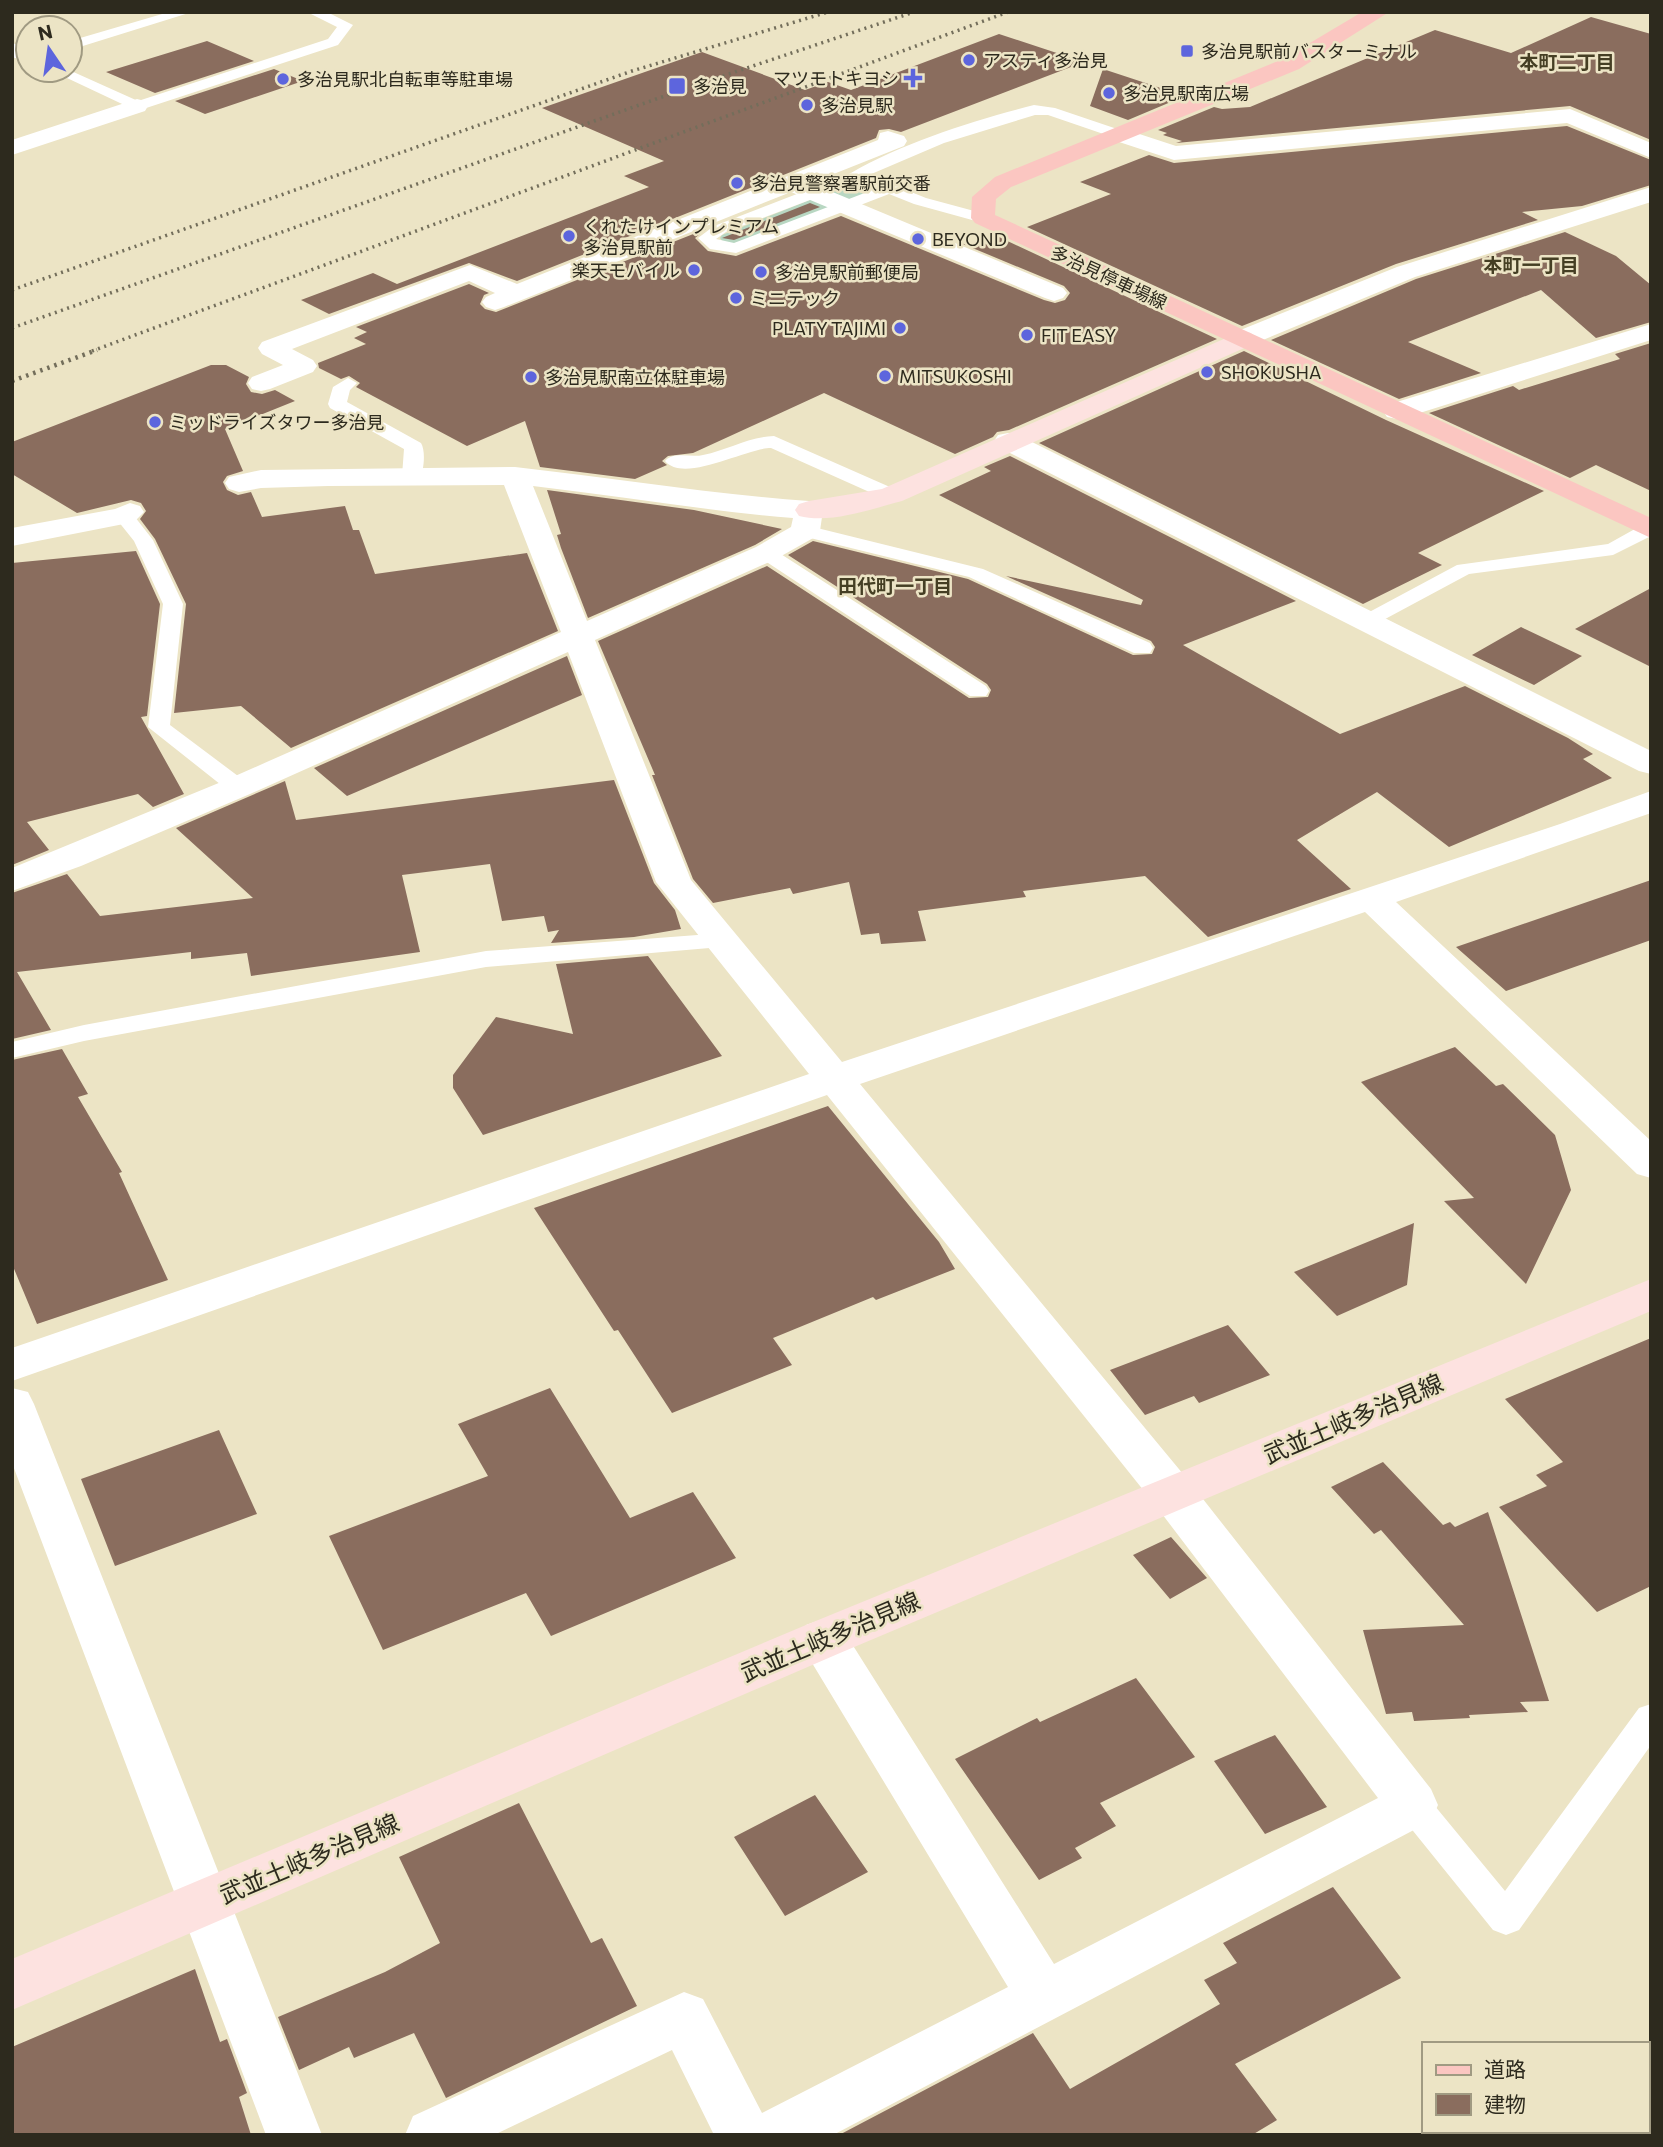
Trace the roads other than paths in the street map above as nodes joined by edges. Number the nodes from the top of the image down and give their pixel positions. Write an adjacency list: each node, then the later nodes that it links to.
1 (185, 12): 4 (lane)
2 (314, 12): 6 (lane)
3 (1379, 12): 7 (main road)
4 (84, 42)
5 (84, 82): 6 (lane)
6 (137, 106): 9 (street)
7 (1121, 135): 10 (street); 11 (lane); 15 (main road)
8 (888, 138): 12 (street)
9 (12, 148)
10 (1651, 151)
11 (857, 176): 13 (lane); 13 (lane)
12 (790, 183): 16 (street); 19 (street)
13 (889, 189): 15 (lane)
14 (1651, 194): 18 (street)
15 (983, 218): 18 (main road, 多治見停車場線)
16 (1054, 293)
17 (1651, 332): 21 (street)
18 (1242, 339): 21 (main road, 多治見停車場線); 22 (main road)
19 (261, 383)
20 (345, 385): 24 (lane)
21 (1397, 411): 31 (main road, 多治見停車場線)
22 (1009, 441): 28 (main road); 34 (street)
23 (678, 462): 27 (lane); 28 (lane)
24 (412, 476): 25 (street); 26 (street)
25 (514, 476): 27 (street); 35 (street)
26 (239, 483)
27 (659, 494): 30 (street)
28 (892, 495): 30 (main road)
29 (127, 514): 32 (street); 39 (lane)
30 (807, 521): 33 (street); 36 (lane)
31 (1650, 529): 34 (lane)
32 (12, 537)
33 (766, 553): 35 (street); 37 (lane)
34 (1367, 621): 38 (street)
35 (578, 635): 39 (street); 43 (street)
36 (1142, 648)
37 (978, 691)
38 (1651, 764)
39 (238, 787): 41 (street)
40 (1651, 801): 42 (street)
41 (12, 880)
42 (1372, 899): 45 (street); 46 (street)
43 (724, 941): 44 (lane); 45 (street)
44 (12, 1050)
45 (836, 1078): 48 (street); 50 (street)
46 (1651, 1164)
47 (1651, 1294): 50 (main road, 武並土岐多治見線)
48 (12, 1365)
49 (12, 1404): 54 (street)
50 (1172, 1493): 51 (main road, 武並土岐多治見線); 53 (street)
51 (823, 1639): 54 (main road, 武並土岐多治見線); 56 (street)
52 (1651, 1718): 53 (lane)
53 (1413, 1805): 56 (street)
54 (204, 1903): 55 (main road, 武並土岐多治見線); 57 (street)
55 (12, 1985)
56 (1045, 1998): 60 (street)
57 (293, 2135)
58 (433, 2135): 59 (street)
59 (743, 2135)
60 (776, 2135)

